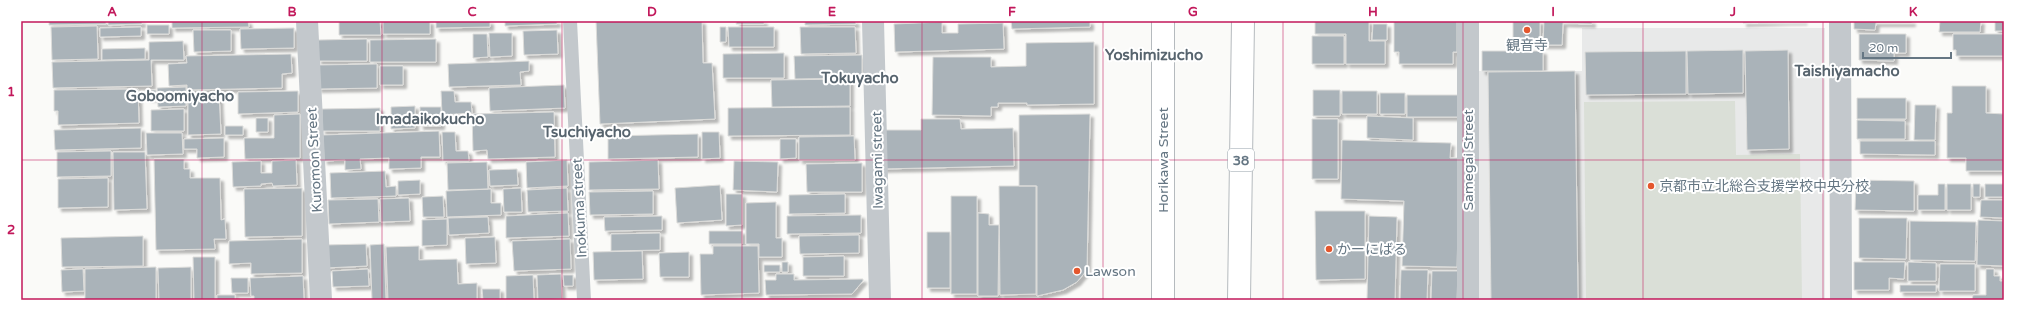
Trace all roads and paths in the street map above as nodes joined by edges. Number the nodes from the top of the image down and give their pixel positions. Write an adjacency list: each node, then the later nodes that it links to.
1 (307, 21): 8 (street, Kuromon Street)
2 (570, 21): 9 (lane, Inokuma street)
3 (873, 21): 10 (street, Iwagami street)
4 (1164, 21): 11 (main road, Horikawa Street)
5 (1243, 21): 12 (main road, 38)
6 (1468, 21): 13 (street, Samegai Street)
7 (1840, 21): 14 (street)
8 (320, 300)
9 (584, 300)
10 (880, 300)
11 (1163, 300)
12 (1239, 300)
13 (1468, 300)
14 (1841, 300)

